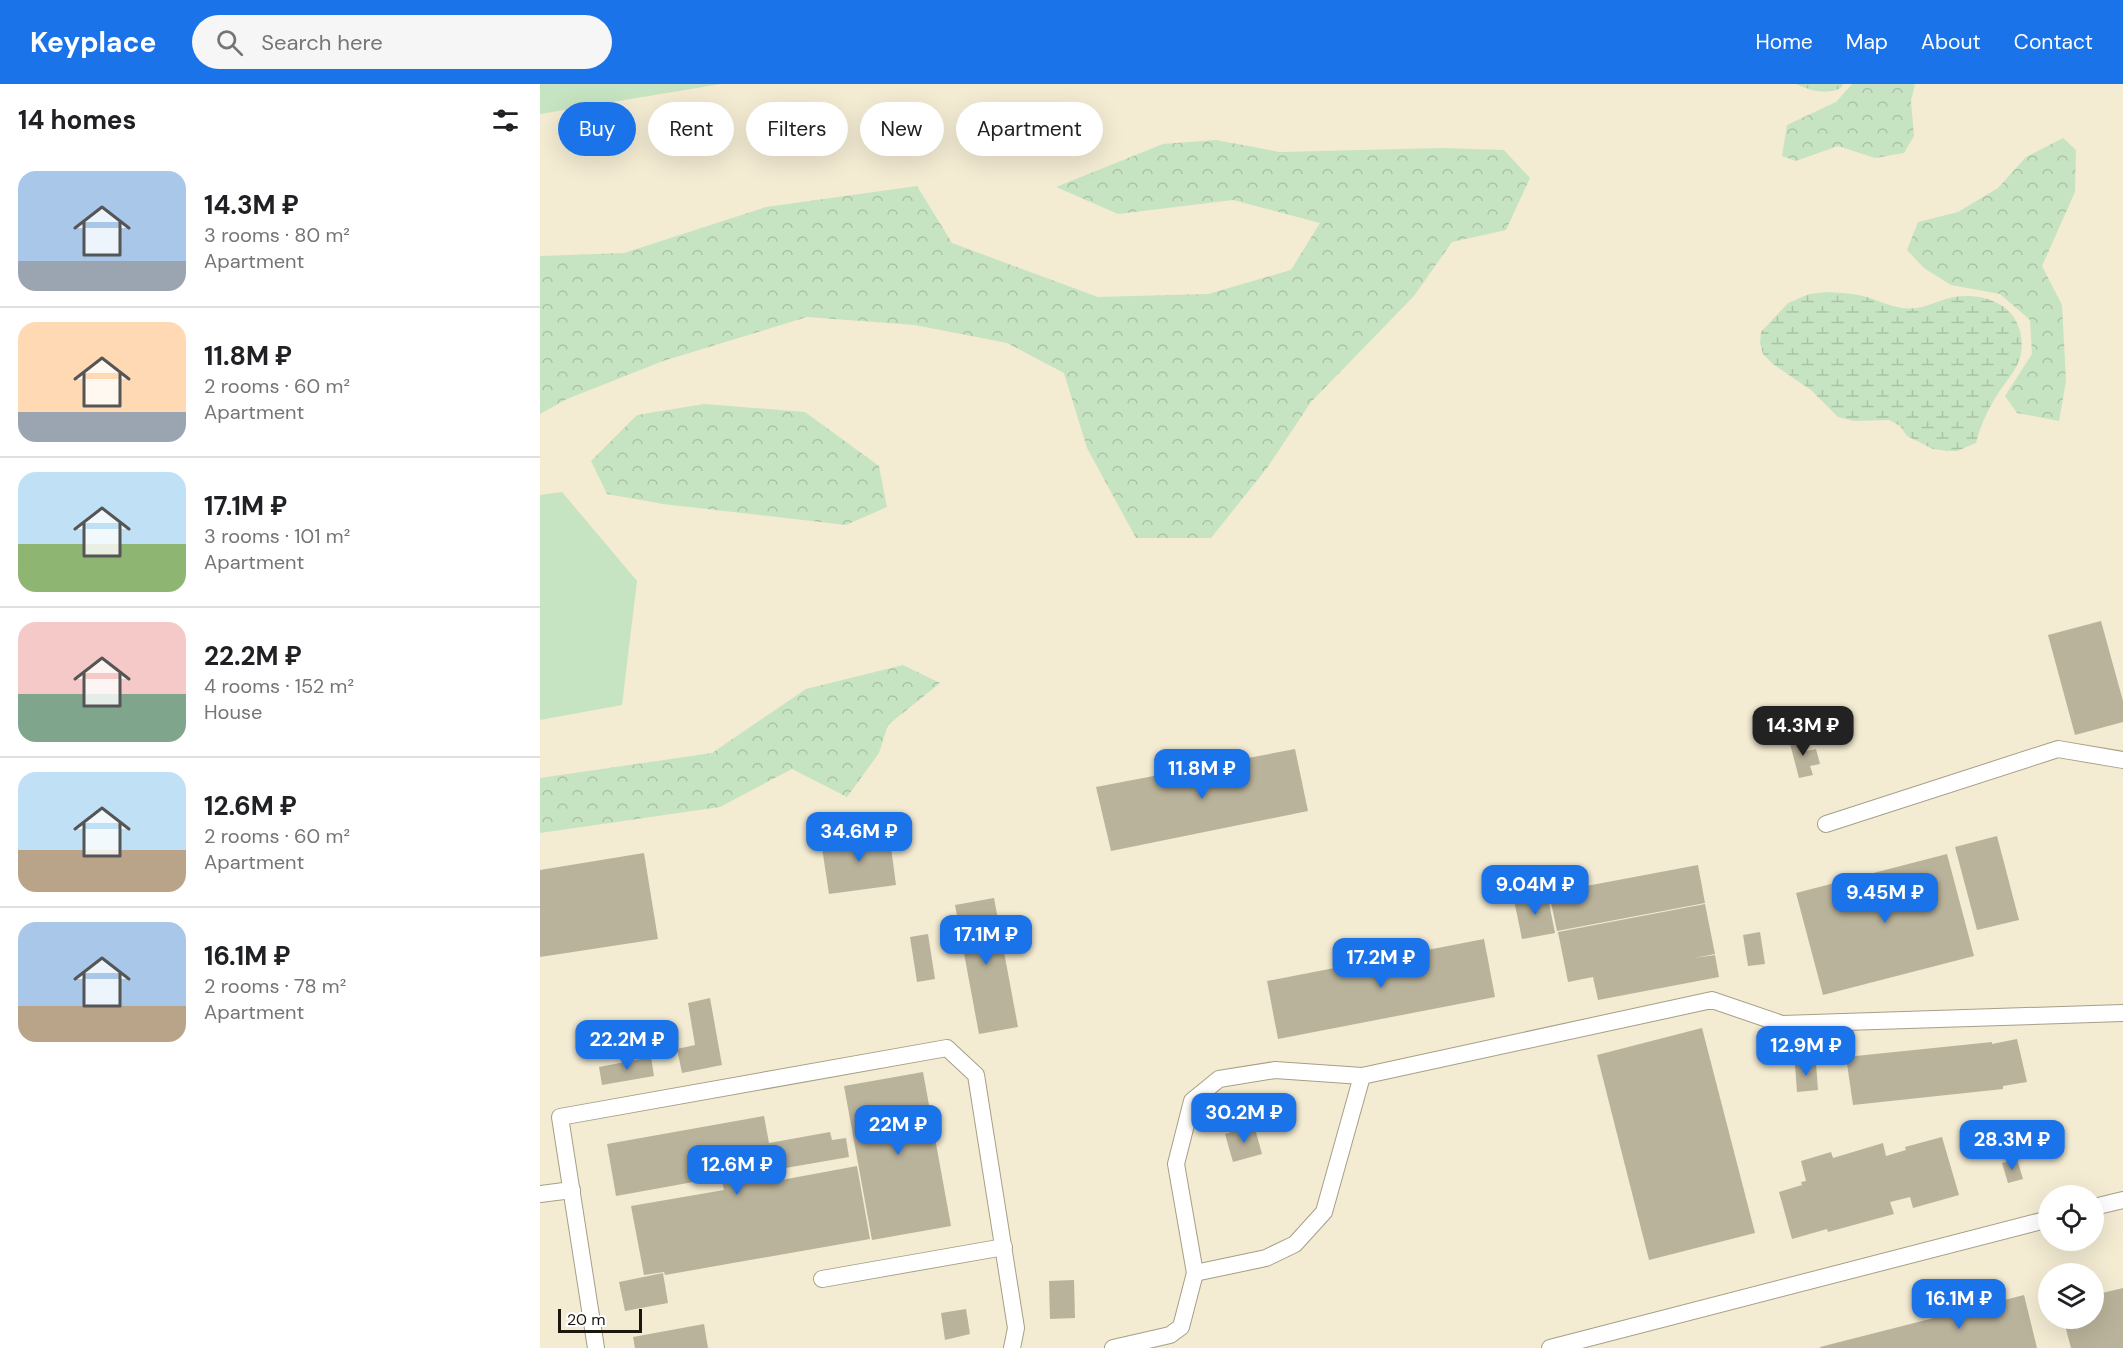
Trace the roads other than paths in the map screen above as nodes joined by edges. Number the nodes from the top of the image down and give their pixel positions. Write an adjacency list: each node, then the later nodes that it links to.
1 (2123, 760): 2 (lane)
2 (1826, 824)
3 (2123, 1013): 4 (lane)
4 (1362, 1076): 11 (lane); 11 (lane)
5 (572, 1190): 6 (lane); 10 (lane); 13 (lane)
6 (540, 1194)
7 (2123, 1200): 8 (lane)
8 (2104, 1205)
9 (2038, 1222): 16 (lane)
10 (1004, 1247): 12 (lane); 14 (lane)
11 (1195, 1273): 15 (lane)
12 (822, 1279)
13 (596, 1348)
14 (1012, 1348)
15 (1113, 1348)
16 (1550, 1348)

